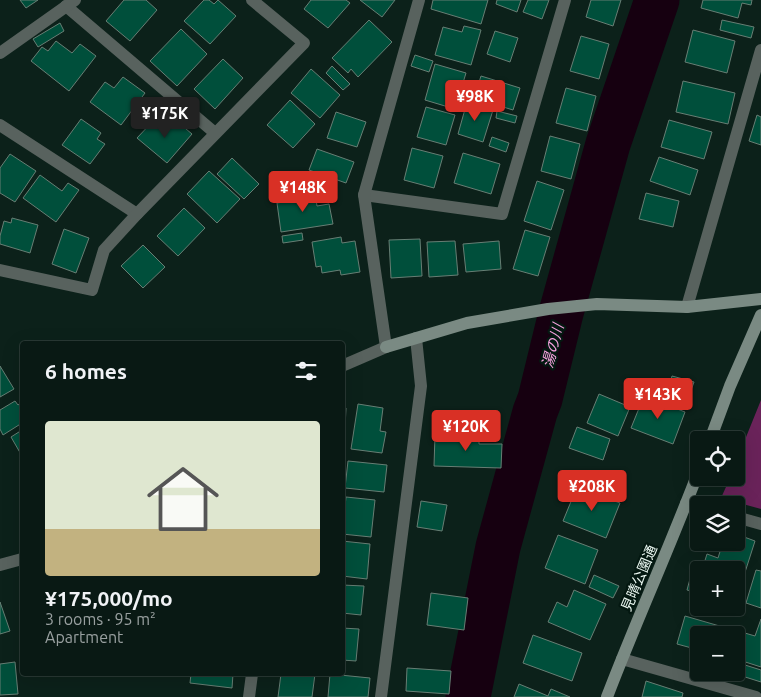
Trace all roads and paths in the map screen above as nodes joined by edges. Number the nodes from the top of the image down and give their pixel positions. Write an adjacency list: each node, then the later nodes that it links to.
1 (252, 0): 8 (street)
2 (419, 0): 9 (street)
3 (565, 0): 9 (street)
4 (71, 3): 6 (street); 8 (street)
5 (761, 50): 13 (street)
6 (0, 53)
7 (0, 125): 10 (street)
8 (216, 133): 10 (street)
9 (364, 195): 16 (street)
10 (138, 214): 11 (street)
11 (0, 270)
12 (761, 299): 13 (street)
13 (687, 307): 15 (street)
14 (761, 315): 18 (street)
15 (416, 338): 16 (street); 27 (street)
16 (386, 347): 17 (street)
17 (345, 365)
18 (713, 431)
19 (690, 512): 24 (street, 見晴公園通)
20 (745, 520): 21 (street)
21 (761, 524)
22 (20, 560): 23 (street)
23 (0, 565)
24 (622, 659): 28 (street, 見晴公園通); 29 (street)
25 (252, 676): 26 (street)
26 (249, 697)
27 (381, 697)
28 (607, 697)
29 (755, 697)

